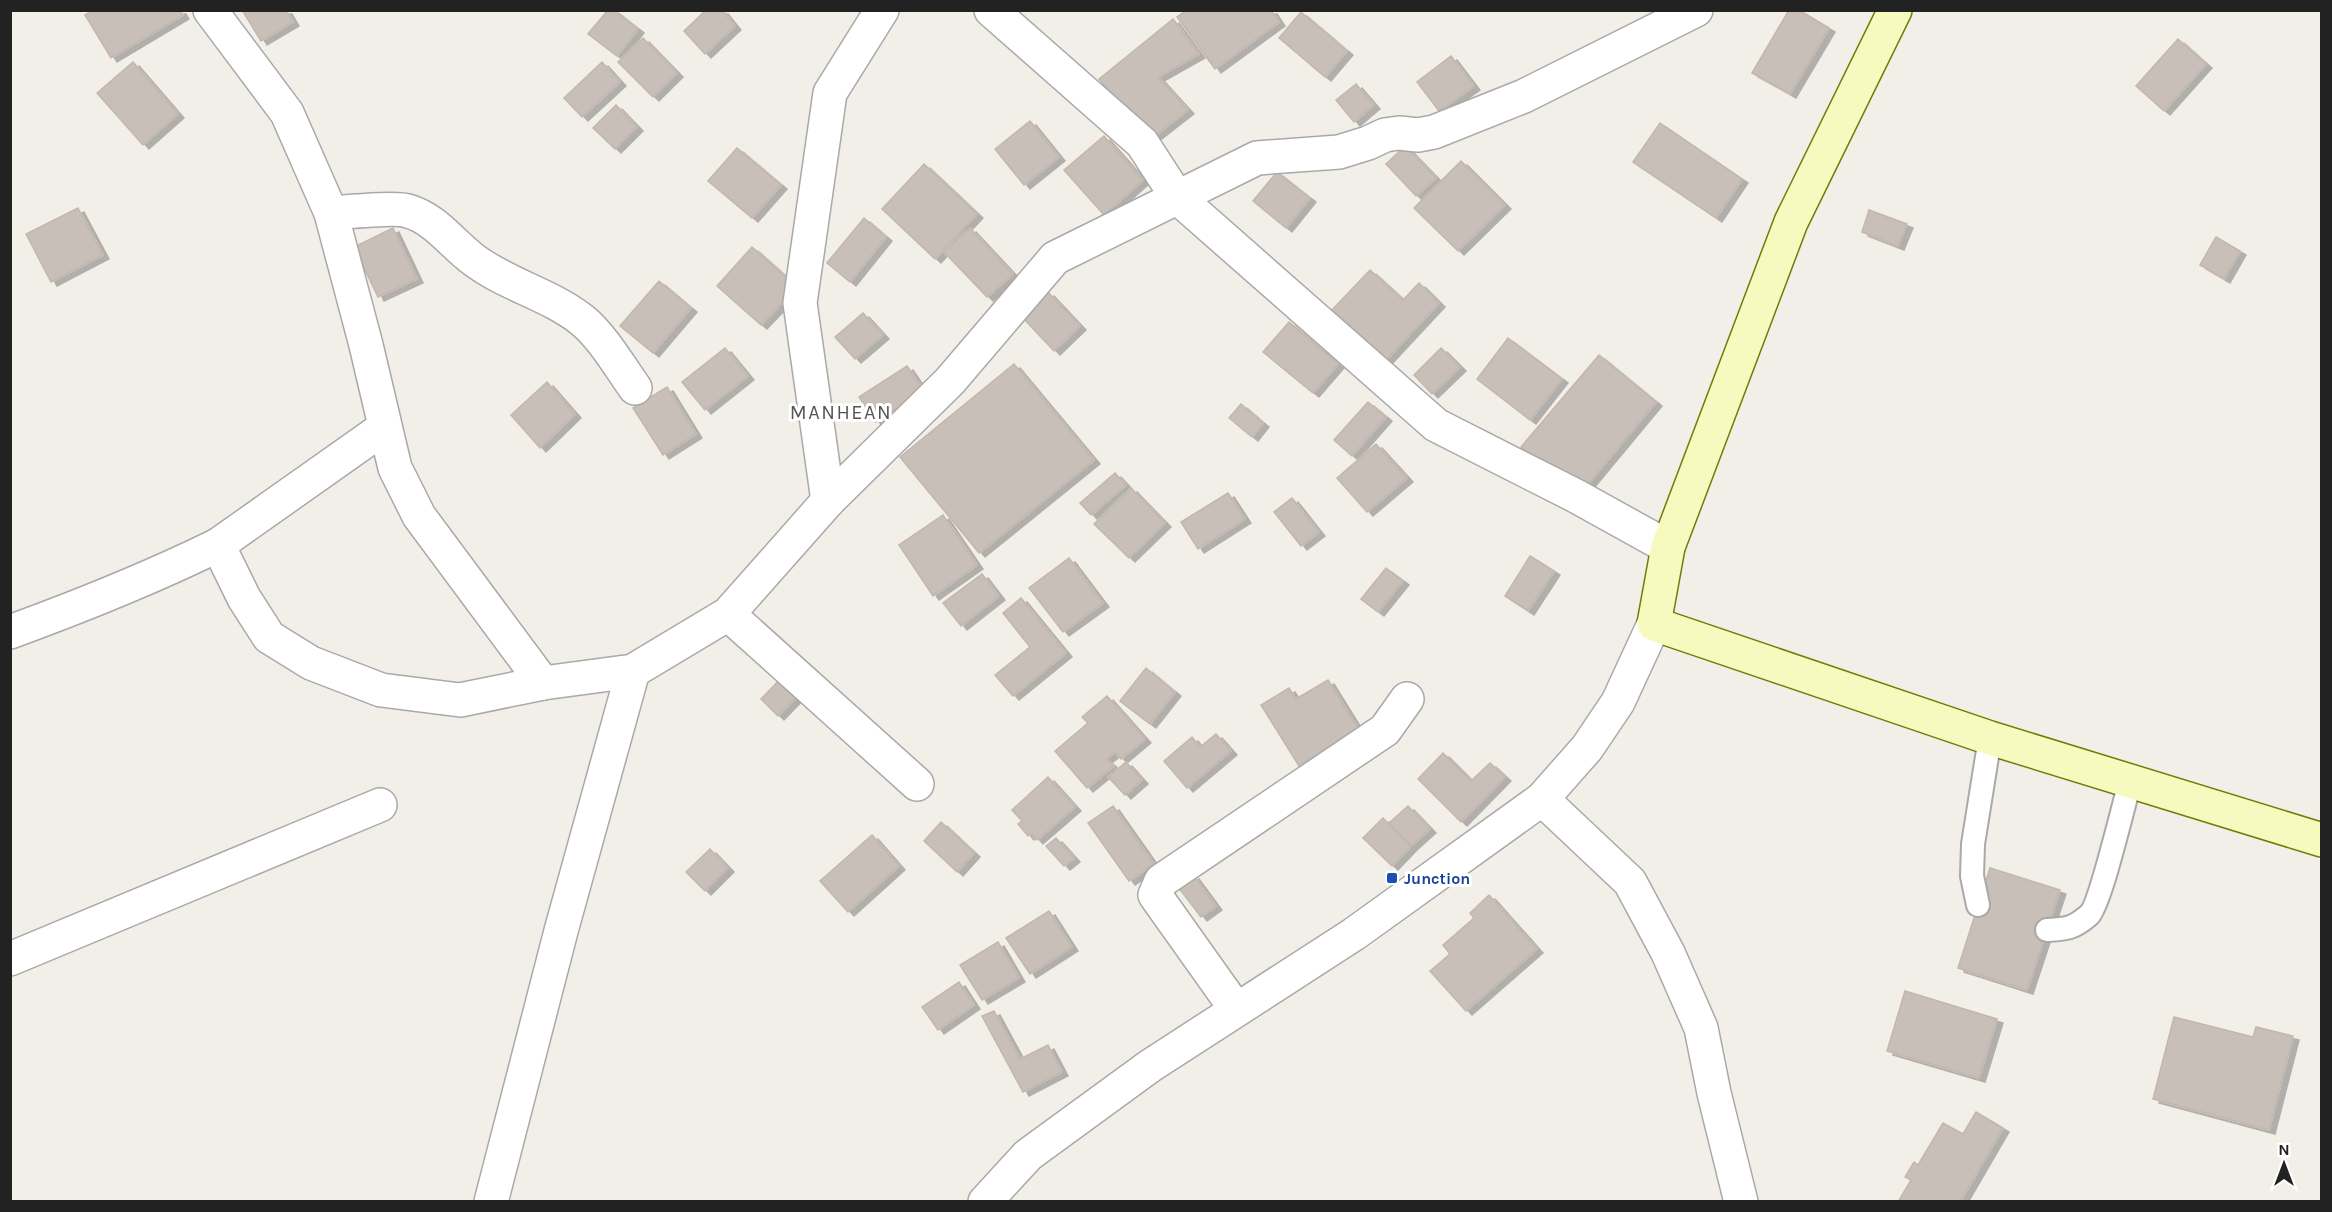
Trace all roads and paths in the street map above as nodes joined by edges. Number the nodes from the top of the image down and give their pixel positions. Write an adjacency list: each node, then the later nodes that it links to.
1 (210, 10): 7 (street)
2 (882, 10): 10 (street)
3 (991, 10): 6 (street)
4 (1696, 10): 6 (street)
5 (1895, 10): 12 (street)
6 (1178, 197): 10 (street); 12 (street)
7 (331, 213): 8 (street); 9 (street)
8 (635, 388)
9 (385, 427): 11 (street); 17 (street)
10 (828, 501): 13 (street)
11 (218, 545): 15 (street); 17 (street)
12 (1668, 547): 14 (street)
13 (728, 614): 16 (street); 21 (street)
14 (1654, 624): 19 (street); 22 (street)
15 (10, 632)
16 (633, 671): 17 (street); 29 (street)
17 (543, 683)
18 (1407, 699): 28 (street)
19 (1990, 738): 20 (street); 25 (lane)
20 (2130, 782): 24 (street); 26 (lane)
21 (917, 784)
22 (1542, 799): 28 (street); 31 (street)
23 (380, 805): 27 (street)
24 (2322, 840)
25 (1978, 905)
26 (2047, 930)
27 (10, 959)
28 (1236, 1009): 30 (street)
29 (491, 1202)
30 (985, 1202)
31 (1741, 1202)

